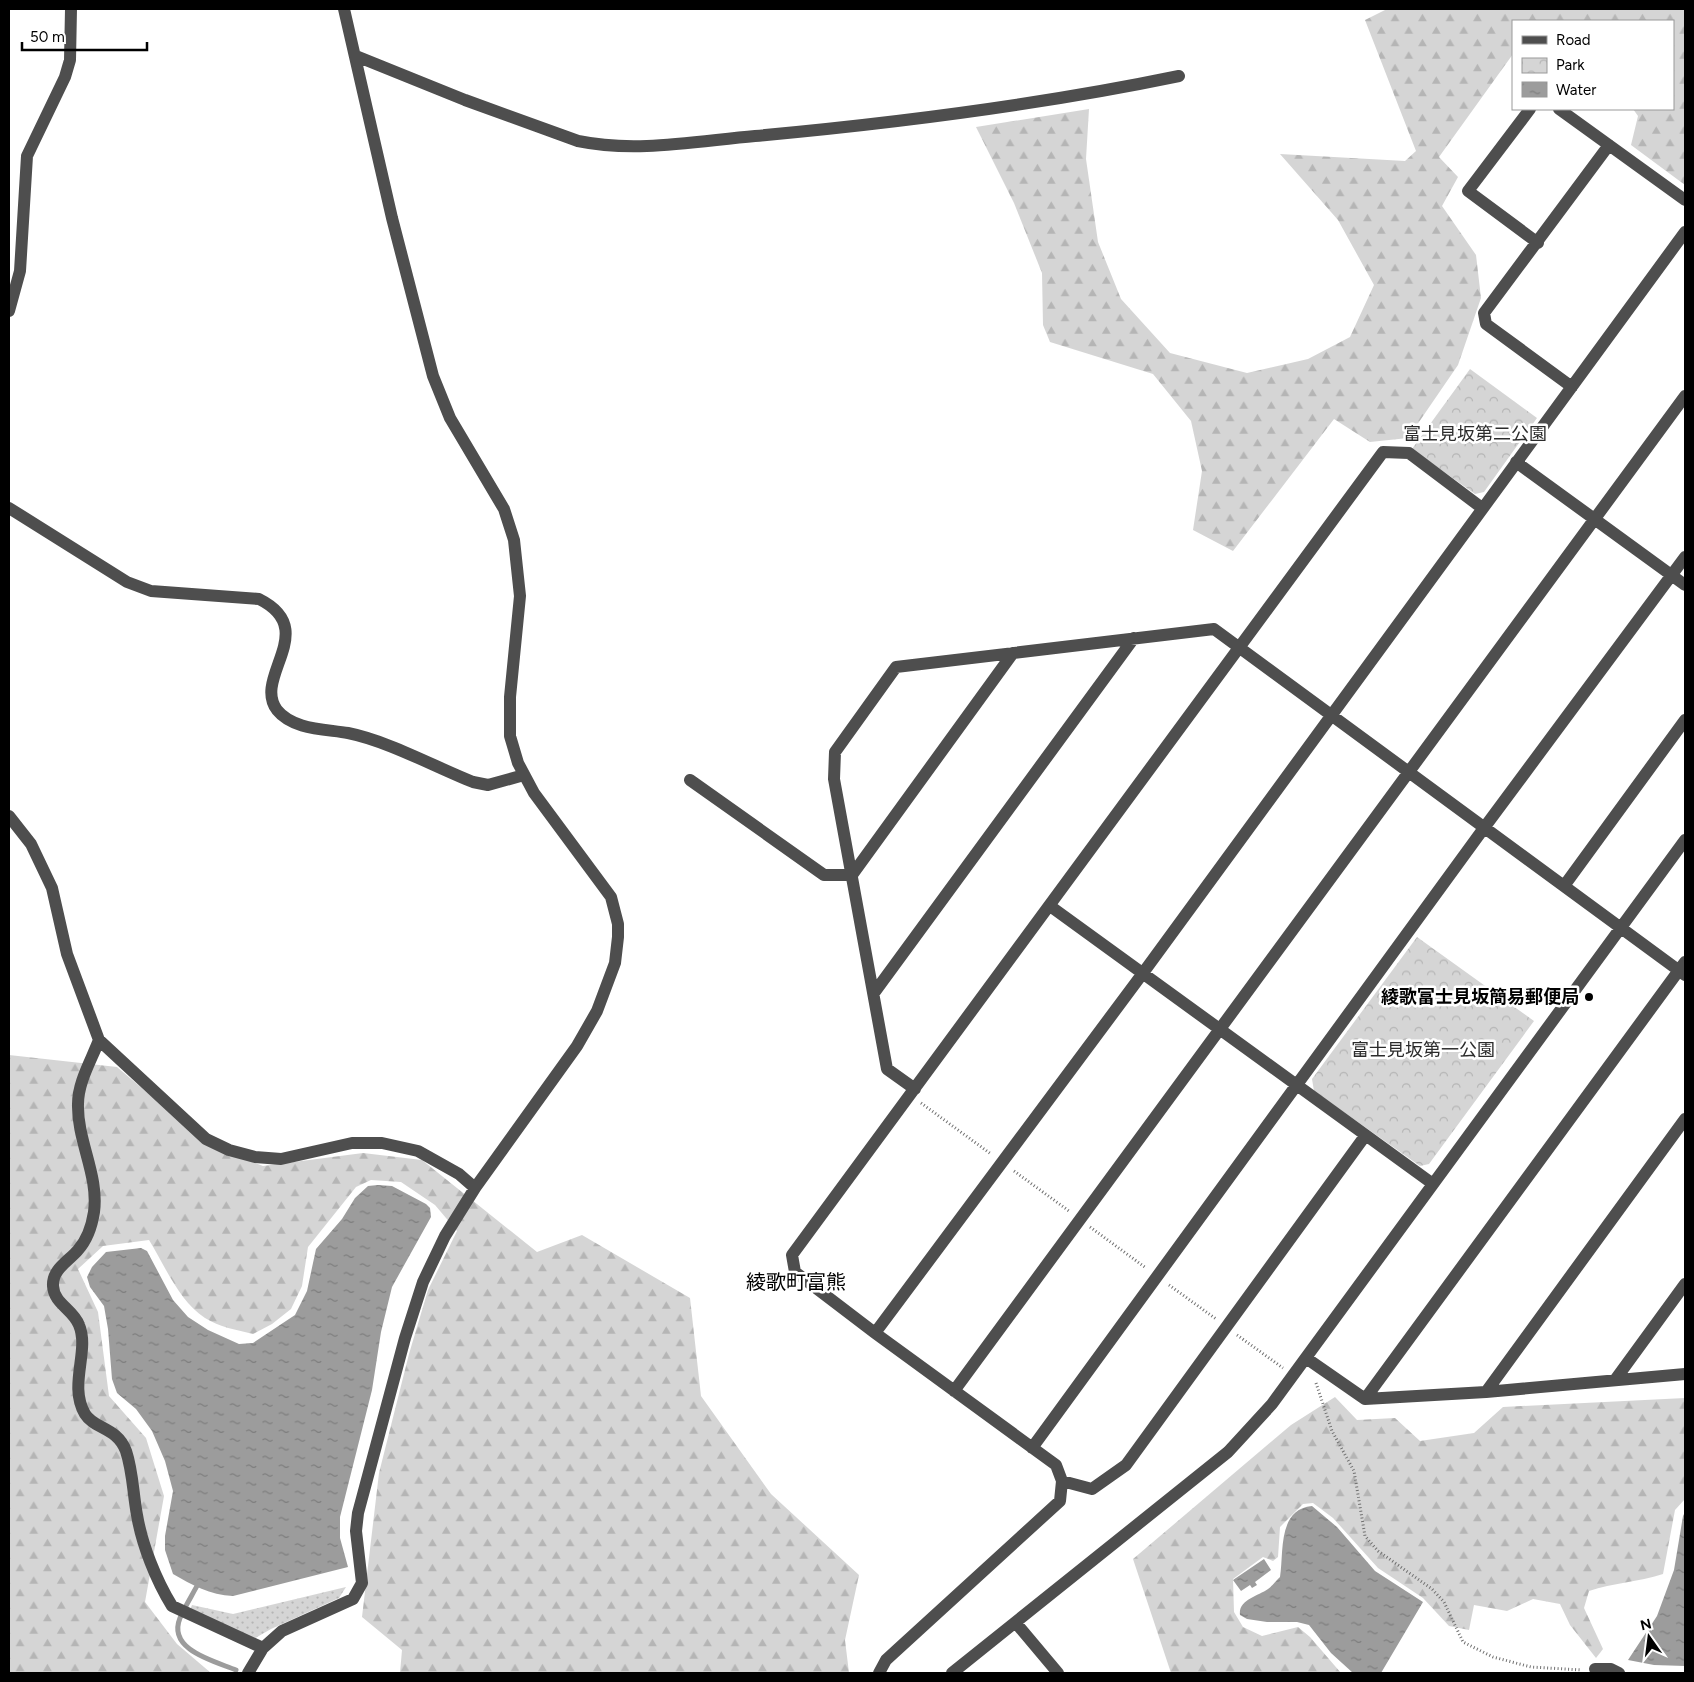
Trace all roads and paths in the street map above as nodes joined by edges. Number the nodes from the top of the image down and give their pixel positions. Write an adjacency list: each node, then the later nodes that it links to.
1 (71, 9): 11 (street)
2 (344, 9): 3 (street)
3 (356, 56): 4 (street); 27 (street)
4 (1179, 76)
5 (1529, 110): 10 (street)
6 (1560, 110): 7 (street)
7 (1610, 145): 8 (street); 10 (street)
8 (1685, 200)
9 (1685, 232): 12 (street)
10 (1538, 243): 12 (street)
11 (9, 311)
12 (1572, 387): 14 (street)
13 (1685, 396): 17 (street)
14 (1516, 462): 16 (street); 17 (street)
15 (9, 508): 27 (street)
16 (1482, 508): 22 (street); 24 (street)
17 (1595, 519): 19 (street); 26 (street)
18 (1685, 557): 19 (street)
19 (1672, 575): 20 (street); 30 (street)
20 (1685, 585)
21 (1134, 638): 22 (street); 23 (street); 38 (street)
22 (1240, 646): 24 (street); 34 (street)
23 (1013, 653): 32 (street); 32 (street)
24 (1331, 714): 26 (street); 37 (street)
25 (1685, 720): 33 (street)
26 (1409, 772): 30 (street); 39 (street)
27 (524, 775): 47 (street)
28 (690, 780): 32 (street)
29 (9, 816): 40 (street)
30 (1484, 828): 33 (street); 41 (street)
31 (1685, 840): 35 (street)
32 (852, 875): 38 (street)
33 (1564, 886): 35 (street)
34 (1050, 906): 37 (street); 42 (street)
35 (1621, 927): 36 (street); 46 (street)
36 (1683, 969): 59 (street)
37 (1143, 973): 39 (street); 45 (street)
38 (874, 993): 42 (street)
39 (1220, 1030): 41 (street); 48 (street)
40 (99, 1040): 47 (street); 63 (street)
41 (1296, 1086): 44 (street); 49 (street)
42 (913, 1092): 45 (path); 52 (street)
43 (1685, 1119): 58 (street)
44 (1365, 1136): 46 (street); 51 (street)
45 (1002, 1162): 48 (path); 52 (street)
46 (1433, 1184): 53 (street)
47 (475, 1188): 63 (street)
48 (1080, 1219): 49 (path); 57 (street)
49 (1158, 1276): 51 (path); 60 (street)
50 (1685, 1284): 56 (street)
51 (1226, 1327): 55 (path); 61 (street)
52 (875, 1333): 57 (street)
53 (1304, 1361): 55 (street); 59 (street); 64 (path)
54 (1685, 1374): 56 (street)
55 (1293, 1376): 62 (street)
56 (1615, 1380): 58 (street)
57 (954, 1391): 60 (street)
58 (1486, 1392): 59 (street)
59 (1365, 1399)
60 (1032, 1448): 61 (street)
61 (1062, 1481): 66 (street)
62 (1016, 1623): 67 (street); 68 (street)
63 (263, 1648): 65 (street)
64 (1595, 1669): 69 (street)
65 (248, 1673)
66 (879, 1673)
67 (952, 1673)
68 (1058, 1673)
69 (1619, 1673)

